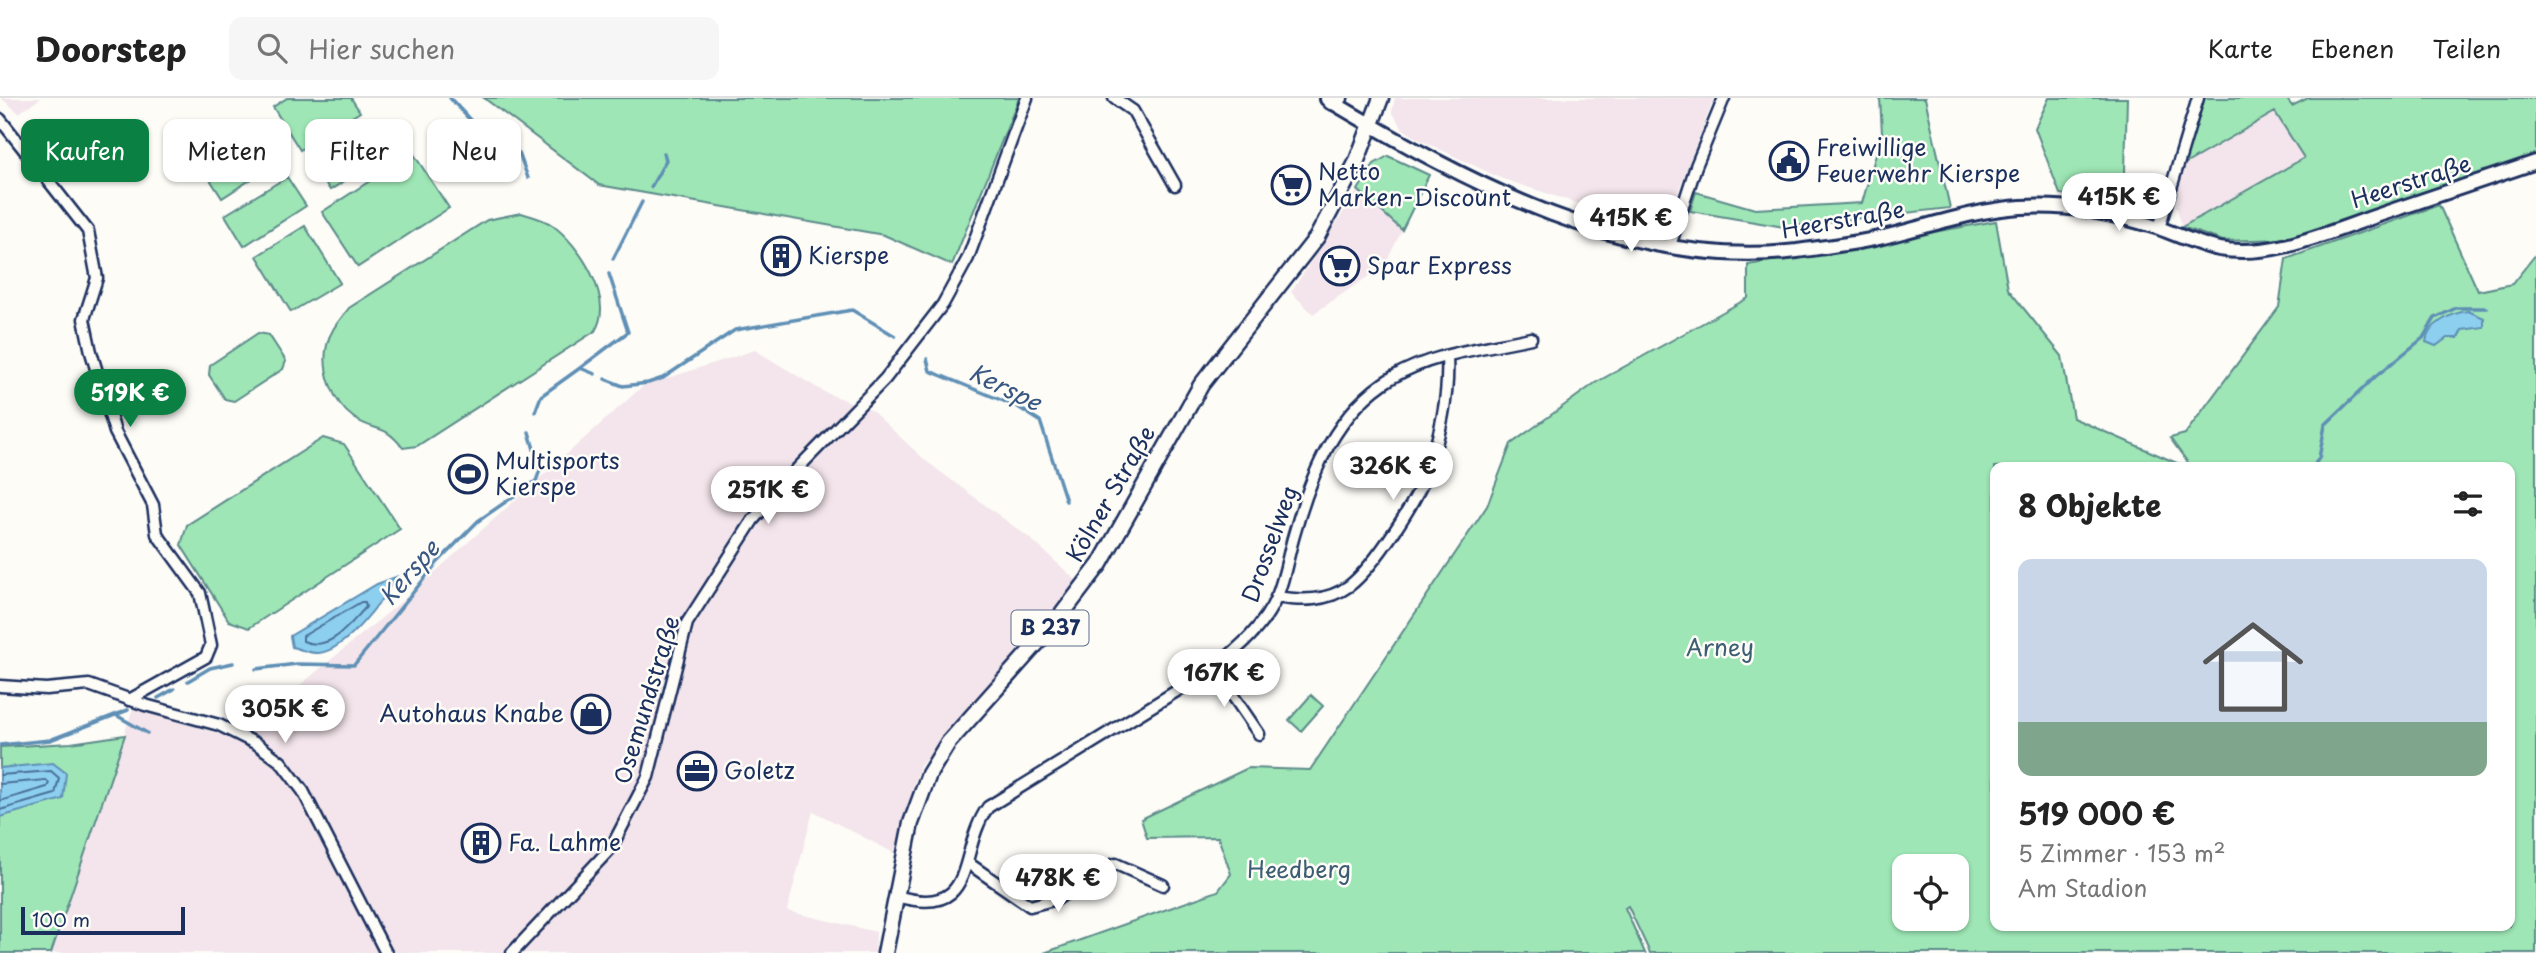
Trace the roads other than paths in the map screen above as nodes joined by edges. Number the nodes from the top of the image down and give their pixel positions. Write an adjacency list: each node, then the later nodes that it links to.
1 (1027, 98): 24 (street, Osemundstraße)
2 (1114, 98): 10 (street)
3 (1381, 98): 8 (main road, Kölner Straße / B 237)
4 (1724, 98): 12 (street)
5 (2198, 98): 11 (street)
6 (1332, 99): 8 (main road, Heerstraße)
7 (0, 119): 18 (street)
8 (1370, 125): 12 (main road, Heerstraße); 22 (main road, Kölner Straße / B 237)
9 (2536, 162): 11 (main road, Heerstraße)
10 (1175, 185)
11 (2160, 228): 12 (main road, Heerstraße)
12 (1670, 246)
13 (1531, 338): 14 (street, Drosselweg)
14 (1447, 356): 15 (street, Drosselweg); 15 (street)
15 (1276, 597): 16 (street, Drosselweg)
16 (1214, 668): 19 (street); 20 (street, Drosselweg)
17 (0, 687): 18 (street)
18 (129, 700): 23 (street)
19 (1259, 734)
20 (968, 863): 21 (street); 22 (street, Drosselweg)
21 (1163, 884)
22 (896, 896): 25 (main road, Kölner Straße / B 237)
23 (386, 953)
24 (512, 953)
25 (885, 953)

